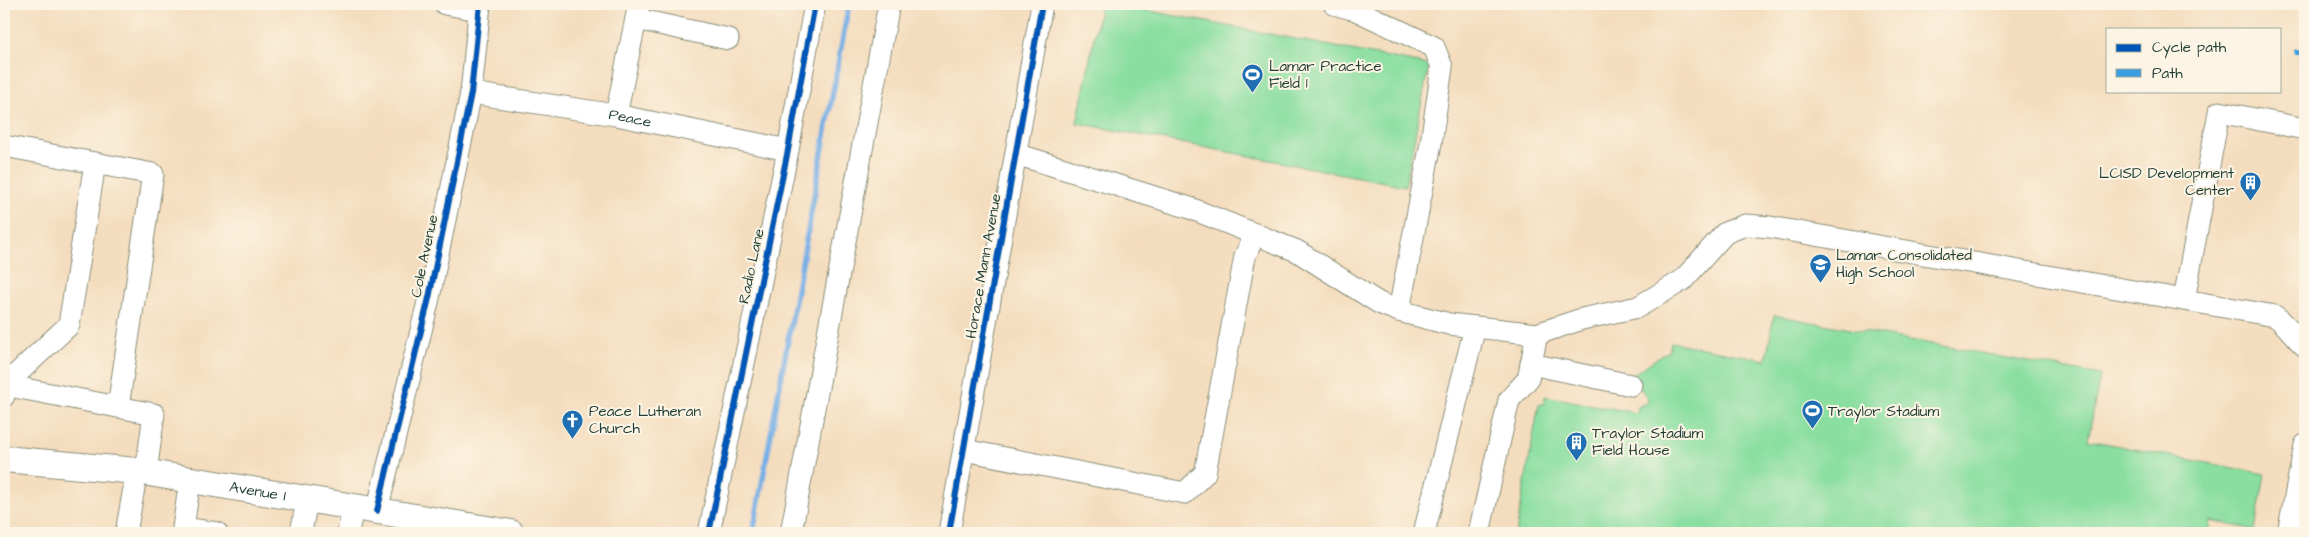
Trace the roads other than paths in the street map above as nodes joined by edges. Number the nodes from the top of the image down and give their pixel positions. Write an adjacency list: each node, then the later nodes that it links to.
1 (445, 4): 6 (street)
2 (815, 4): 13 (street, Radio Lane)
3 (889, 4): 40 (street)
4 (1042, 4): 14 (street, Horace Mann Avenue)
5 (1334, 4): 18 (street)
6 (480, 7): 9 (street, Cole Avenue)
7 (638, 11): 8 (street); 10 (street)
8 (728, 39)
9 (471, 93): 10 (street, Peace); 32 (street, Cole Avenue)
10 (616, 114): 13 (street, Peace)
11 (2305, 129): 17 (street)
12 (4, 146): 15 (street)
13 (788, 150): 39 (street, Radio Lane)
14 (1016, 154): 16 (street); 27 (street, Horace Mann Avenue)
15 (96, 163): 24 (street); 25 (street)
16 (1255, 234): 18 (street); 27 (street)
17 (2184, 300): 20 (street); 21 (street)
18 (1399, 311): 19 (street)
19 (1475, 327): 20 (street); 42 (street)
20 (1537, 334): 22 (street)
21 (2305, 346)
22 (1531, 364): 23 (street); 43 (street)
23 (1631, 385)
24 (4, 389): 25 (street)
25 (118, 406): 29 (street)
26 (2305, 445): 44 (street)
27 (964, 450): 41 (street, Horace Mann Avenue)
28 (4, 459): 29 (main road, Avenue I)
29 (141, 471): 30 (main road, Avenue I); 34 (street)
30 (190, 480): 31 (main road, Avenue I); 35 (street)
31 (307, 500): 32 (main road, Avenue I); 36 (street)
32 (365, 510): 33 (main road, Avenue I); 37 (street, Cole Avenue)
33 (465, 530): 38 (main road, Avenue I)
34 (126, 533)
35 (217, 533)
36 (301, 533)
37 (348, 533)
38 (511, 533)
39 (710, 533)
40 (792, 533)
41 (949, 533)
42 (1424, 533)
43 (1478, 533)
44 (2288, 533)

